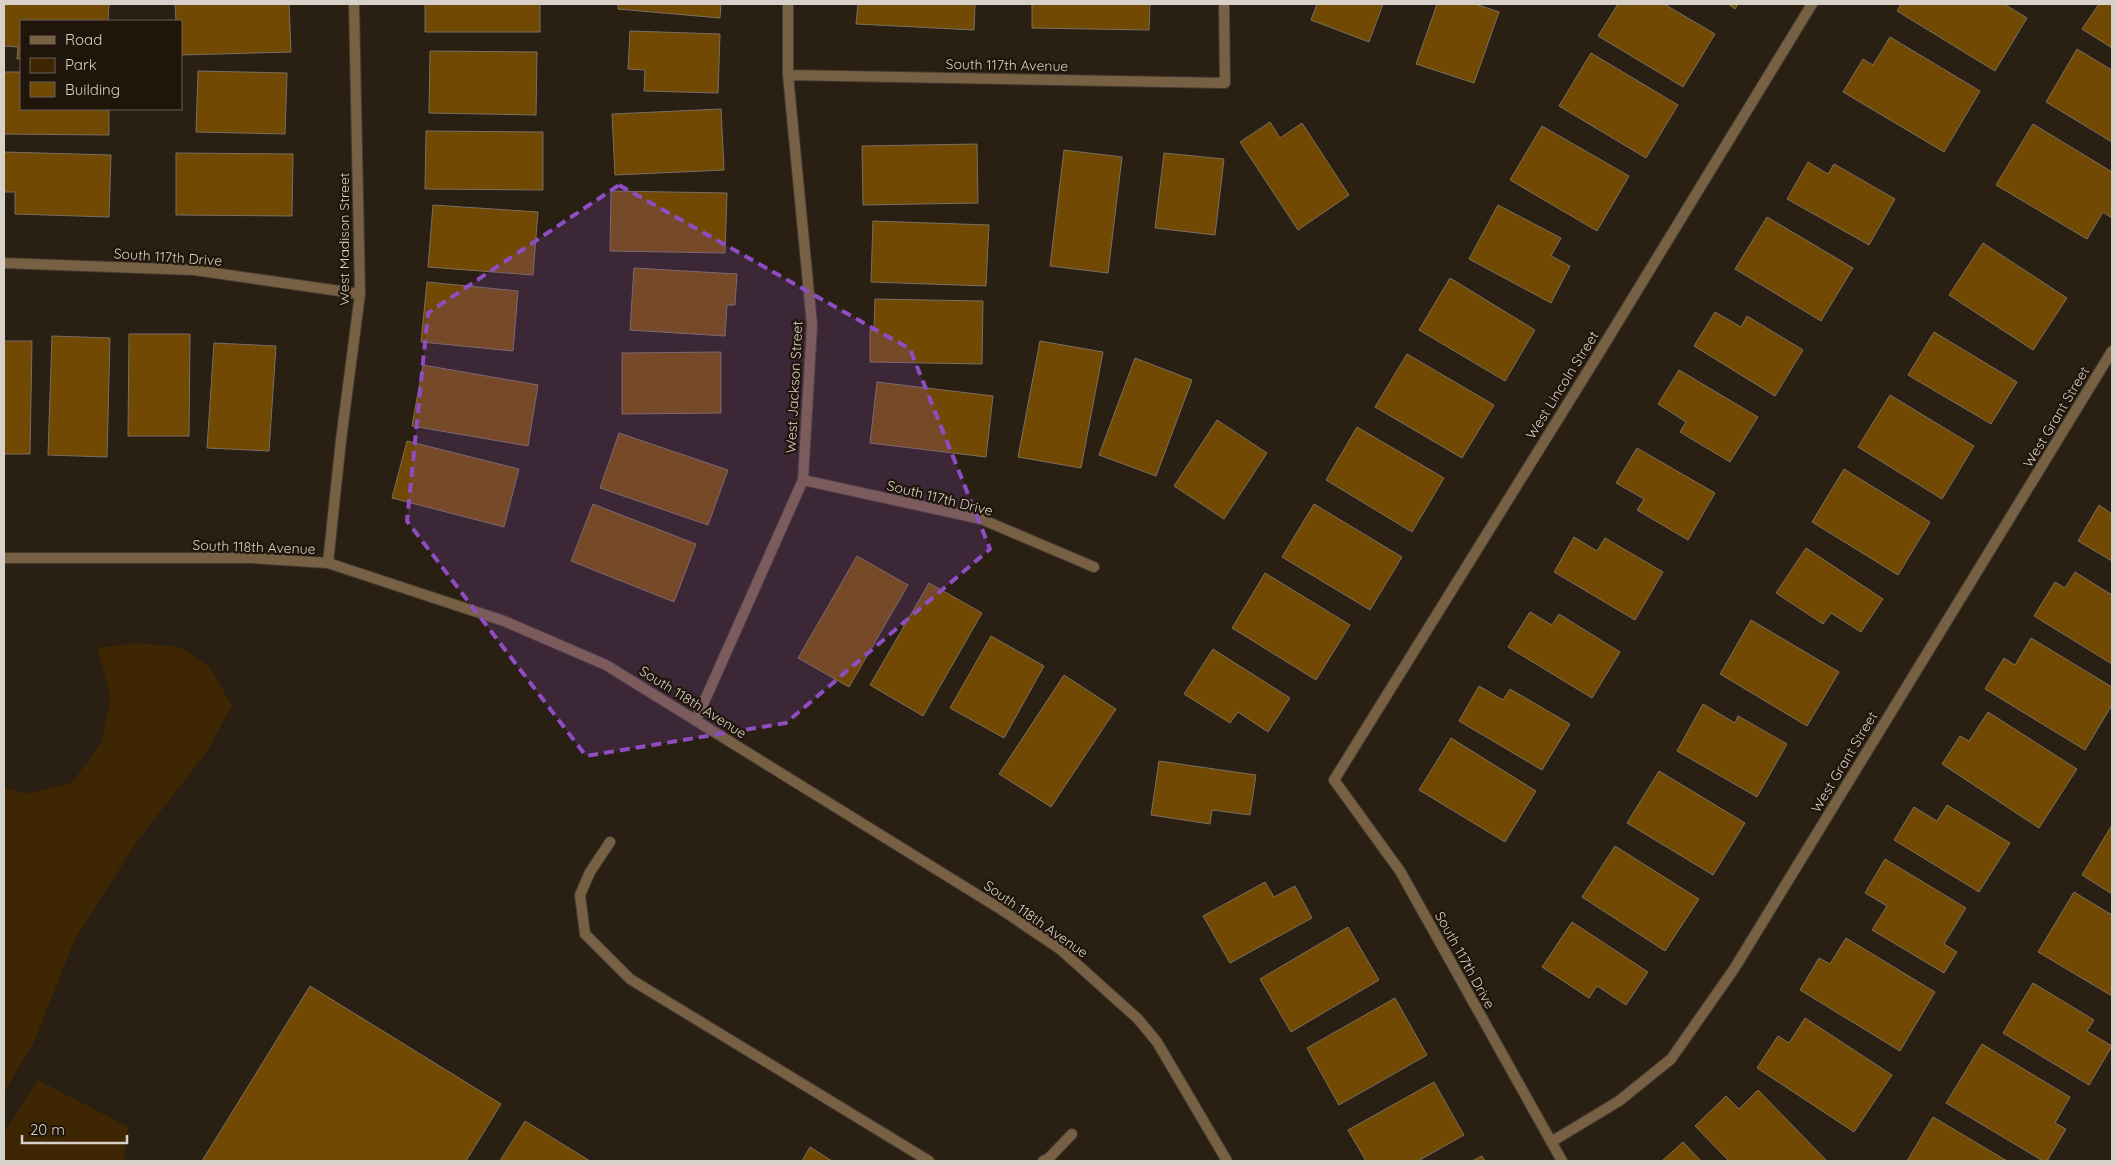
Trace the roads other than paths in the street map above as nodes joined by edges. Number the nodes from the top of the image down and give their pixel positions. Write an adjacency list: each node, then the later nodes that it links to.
1 (354, 4): 7 (street, West Madison Street)
2 (788, 4): 5 (street, West Jackson Street)
3 (1224, 4): 5 (street, South 117th Avenue)
4 (1812, 4): 14 (street, West Lincoln Street)
5 (788, 75): 9 (street, West Jackson Street)
6 (4, 263): 7 (street, South 117th Drive)
7 (360, 294): 11 (street, West Madison Street)
8 (2112, 352): 17 (street, West Grant Street)
9 (803, 480): 12 (street, South 117th Drive); 13 (street, West Jackson Street)
10 (4, 558): 11 (street, South 118th Avenue)
11 (328, 564): 13 (street, South 118th Avenue)
12 (1094, 567)
13 (696, 720): 20 (street, South 118th Avenue)
14 (1334, 780): 17 (street, South 117th Drive)
15 (610, 842): 18 (street)
16 (1072, 1134): 19 (street)
17 (1551, 1142): 21 (street, South 117th Drive)
18 (928, 1161)
19 (1043, 1161)
20 (1227, 1161)
21 (1562, 1161)

